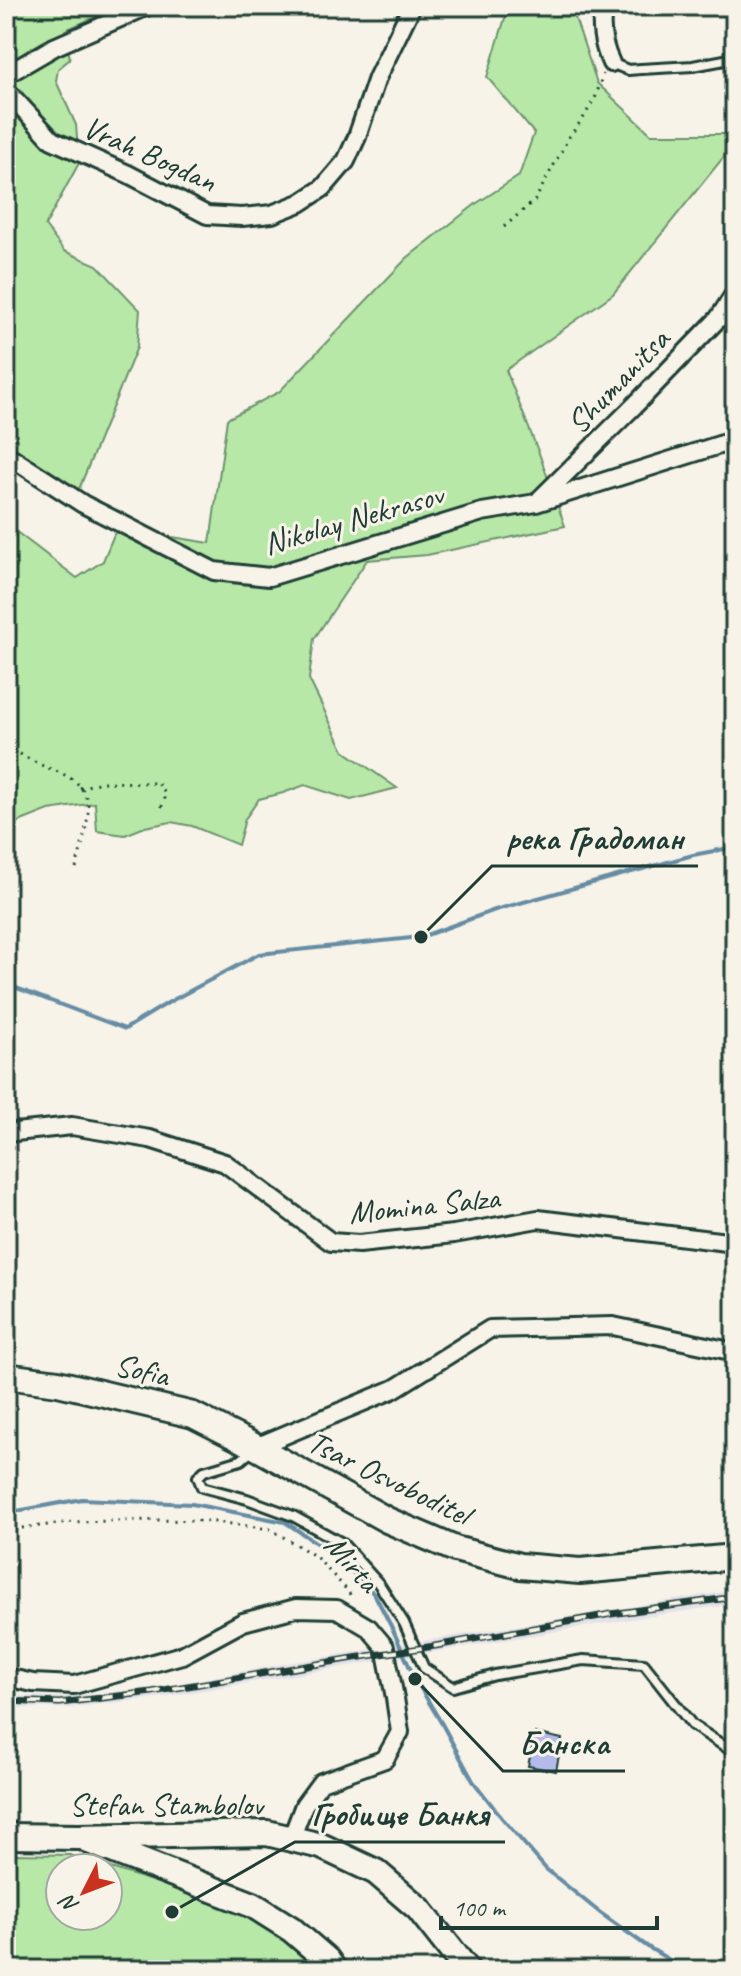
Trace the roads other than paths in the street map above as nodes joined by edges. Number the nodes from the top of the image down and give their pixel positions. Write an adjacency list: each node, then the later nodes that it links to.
1 (148, 6): 6 (street)
2 (412, 6): 7 (street, Vrah Bogdan)
3 (604, 6): 5 (street)
4 (735, 58): 5 (lane)
5 (609, 59)
6 (6, 75)
7 (6, 90)
8 (735, 293): 11 (street, Shumanitsa)
9 (735, 440): 11 (street, Nikolay Nekrasov)
10 (6, 454): 11 (street, Nikolay Nekrasov)
11 (536, 503)
12 (6, 1133): 13 (street, Momina Salza)
13 (735, 1242)
14 (735, 1352): 16 (street)
15 (6, 1376): 16 (street, Sofia)
16 (256, 1447): 17 (street, Tsar Osvoboditel); 19 (lane)
17 (735, 1557)
18 (6, 1677): 22 (street, Mirta)
19 (735, 1753)
20 (6, 1836): 21 (street, Stefan Stambolov)
21 (79, 1837): 22 (street, Stefan Stambolov); 23 (street)
22 (291, 1839): 24 (street, Stefan Stambolov)
23 (334, 1970)
24 (467, 1970)

